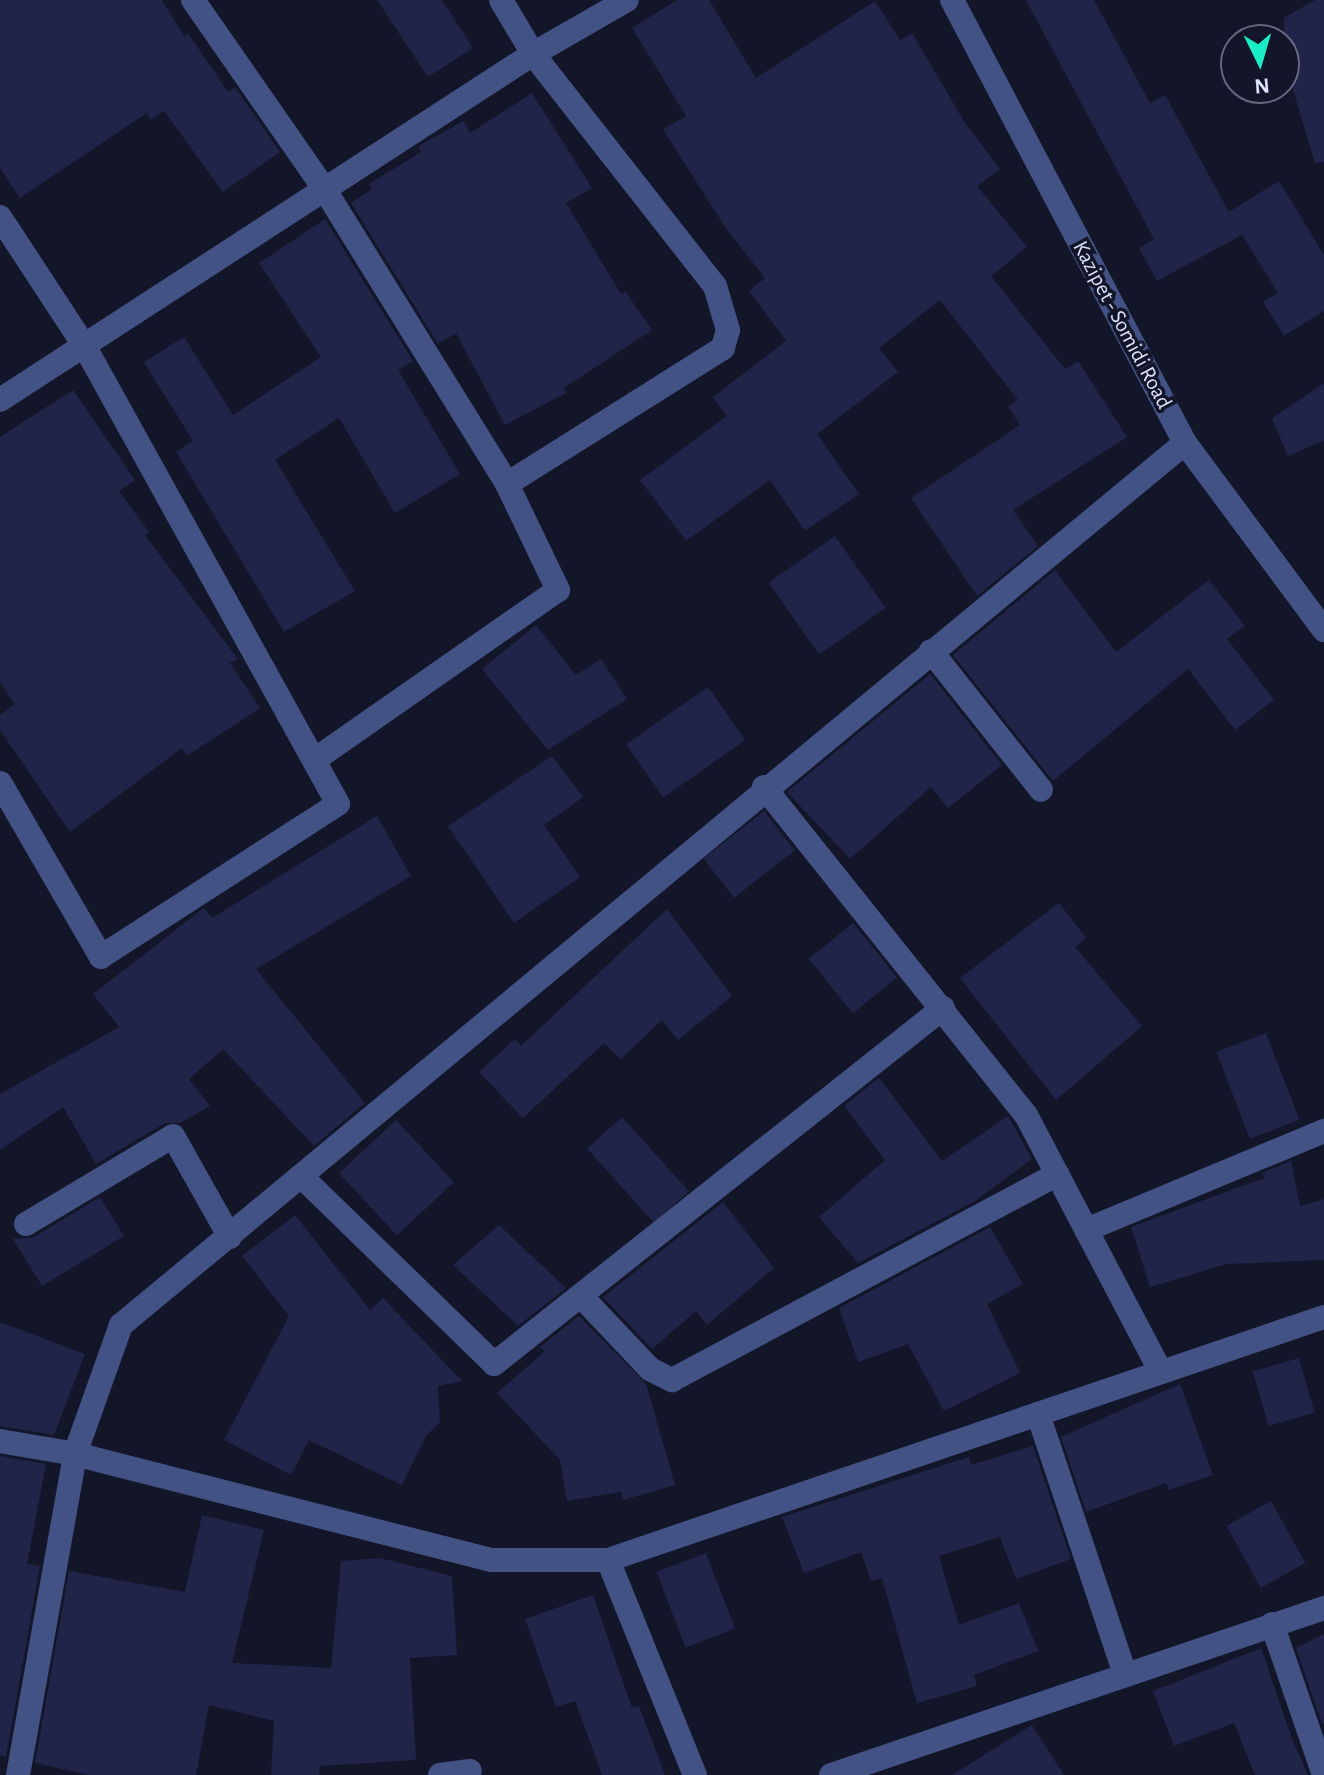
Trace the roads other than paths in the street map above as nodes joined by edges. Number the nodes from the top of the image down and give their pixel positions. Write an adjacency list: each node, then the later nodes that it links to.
1 (193, 0): 6 (street)
2 (501, 0): 5 (street)
3 (627, 0): 5 (street)
4 (952, 0): 10 (street, Kazipet - Somidi Road)
5 (533, 54): 6 (street); 11 (street)
6 (325, 190): 8 (street); 11 (street)
7 (0, 217): 8 (street)
8 (85, 347): 9 (street); 14 (street)
9 (0, 400)
10 (1185, 443): 12 (street, Kazipet - Somidi Road); 13 (street)
11 (507, 484): 14 (street)
12 (1324, 630)
13 (931, 651): 16 (street); 17 (street)
14 (314, 760): 15 (street)
15 (0, 783)
16 (764, 787): 18 (street); 21 (street)
17 (1041, 790)
18 (943, 1008): 20 (street); 25 (street)
19 (1324, 1131): 23 (street)
20 (1057, 1174): 23 (street); 25 (street)
21 (301, 1176): 24 (street); 25 (street)
22 (26, 1224): 24 (street)
23 (1086, 1230): 27 (street)
24 (230, 1237): 30 (street)
25 (581, 1296)
26 (1324, 1317): 27 (street)
27 (1161, 1372): 28 (street)
28 (1038, 1414): 31 (street); 34 (street)
29 (0, 1441): 30 (street)
30 (75, 1454): 31 (street); 36 (street)
31 (608, 1560): 38 (street)
32 (1324, 1608): 33 (street)
33 (1272, 1624): 34 (street); 40 (street)
34 (1125, 1674): 39 (street)
35 (470, 1771): 37 (street)
36 (18, 1775)
37 (440, 1775)
38 (695, 1775)
39 (831, 1775)
40 (1324, 1775)

